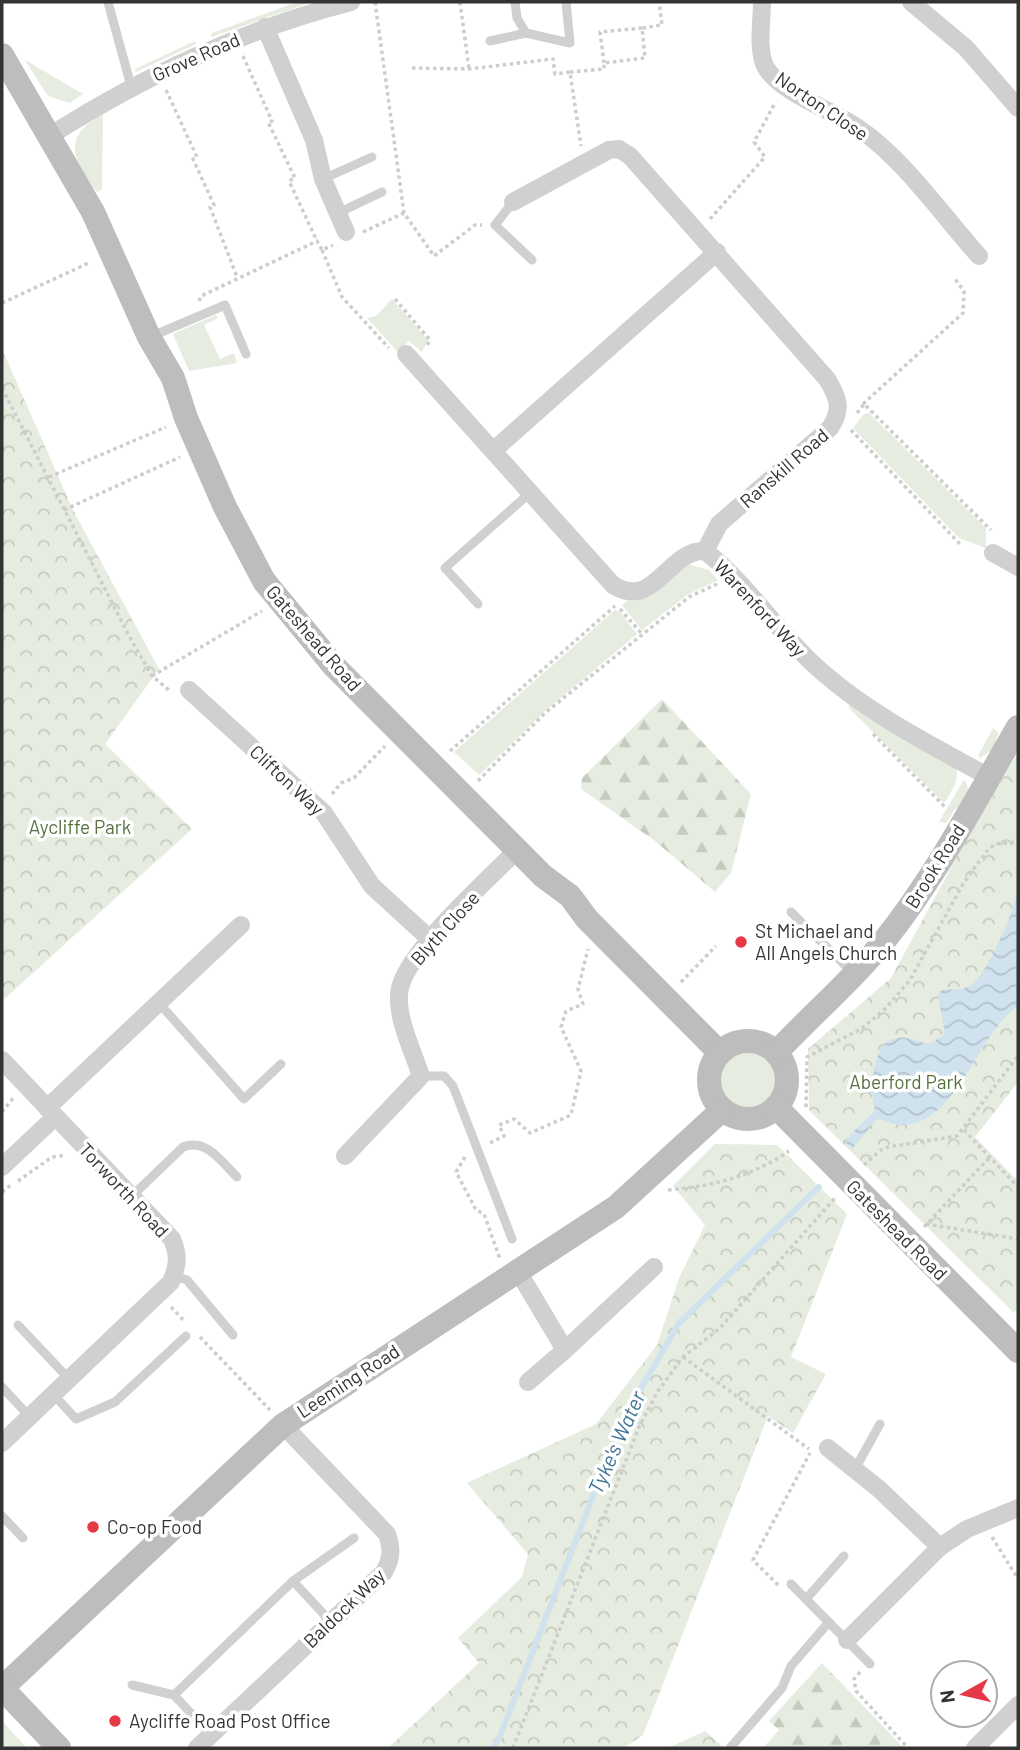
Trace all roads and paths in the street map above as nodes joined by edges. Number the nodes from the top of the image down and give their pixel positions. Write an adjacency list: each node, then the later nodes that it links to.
1 (108, 2): 21 (lane)
2 (351, 2): 10 (street, Grove Road)
3 (375, 2): 31 (path)
4 (460, 2): 18 (path)
5 (515, 2): 12 (lane)
6 (566, 2): 12 (lane)
7 (659, 2): 11 (path)
8 (762, 2): 22 (street, Norton Close)
9 (911, 2): 23 (street)
10 (265, 27): 13 (street, Grove Road); 27 (street)
11 (642, 27): 16 (path); 16 (path)
12 (526, 33): 14 (lane)
13 (236, 38): 19 (street, Grove Road); 35 (path)
14 (491, 41)
15 (2, 55): 24 (street, Gateshead Road)
16 (604, 63): 20 (path)
17 (412, 68): 18 (path)
18 (470, 69): 20 (path)
19 (157, 72): 21 (street, Grove Road); 41 (path)
20 (570, 72): 26 (path)
21 (131, 86): 24 (street, Grove Road)
22 (784, 86): 33 (path); 39 (street, Norton Close)
23 (1018, 108)
24 (51, 135): 38 (street, Gateshead Road)
25 (372, 157): 27 (lane)
26 (583, 162): 29 (street); 33 (street, Ranskill Road)
27 (323, 179): 30 (street)
28 (382, 192): 30 (lane)
29 (513, 202): 32 (lane)
30 (338, 213): 34 (street)
31 (404, 213): 32 (path); 34 (path)
32 (495, 225): 40 (lane)
33 (699, 231): 37 (street, Ranskill Road)
34 (349, 236): 36 (path)
35 (317, 241): 36 (path); 41 (path)
36 (322, 250): 48 (path)
37 (717, 252): 50 (street, Ranskill Road); 56 (street)
38 (112, 253): 44 (path); 46 (street, Gateshead Road)
39 (979, 256)
40 (532, 260)
41 (237, 277): 45 (path)
42 (955, 279): 51 (path)
43 (395, 299): 48 (path)
44 (2, 303)
45 (197, 306)
46 (149, 337): 47 (lane); 53 (street, Gateshead Road)
47 (246, 354)
48 (411, 359): 56 (street)
49 (2, 388): 57 (path)
50 (839, 404): 51 (path); 62 (street, Ranskill Road)
51 (864, 404): 52 (path); 60 (path)
52 (856, 415)
53 (186, 418): 55 (street, Gateshead Road); 57 (path)
54 (847, 426): 61 (path)
55 (200, 448): 59 (path); 67 (street, Gateshead Road)
56 (494, 450): 58 (street)
57 (49, 477): 59 (path)
58 (531, 492): 66 (street); 68 (lane)
59 (64, 510): 67 (path)
60 (991, 530)
61 (961, 545)
62 (705, 551): 65 (street, Warenford Way); 66 (street, Warenford Way)
63 (993, 552): 64 (street)
64 (1018, 567)
65 (731, 577): 69 (path); 75 (street, Warenford Way)
66 (619, 598): 69 (path); 74 (path)
67 (282, 600): 72 (street, Gateshead Road)
68 (478, 604)
69 (642, 634): 76 (path)
70 (189, 690): 78 (street, Clifton Way)
71 (1018, 727): 75 (street, Brook Road)
72 (399, 732): 74 (street, Gateshead Road); 78 (path)
73 (872, 733): 77 (path)
74 (433, 767): 76 (street, Gateshead Road)
75 (989, 777): 86 (street, Brook Road)
76 (463, 796): 80 (street, Gateshead Road)
77 (944, 807)
78 (319, 808): 83 (street, Clifton Way)
79 (1018, 842): 98 (path)
80 (518, 849): 83 (street, Blyth Close); 89 (street, Gateshead Road)
81 (791, 912): 86 (lane)
82 (242, 925): 88 (street)
83 (431, 940): 94 (street, Blyth Close)
84 (716, 946): 87 (path)
85 (588, 949): 100 (path)
86 (854, 975): 90 (street, Brook Road)
87 (680, 983)
88 (159, 1003): 93 (lane); 97 (street)
89 (720, 1053): 90 (street); 96 (street)
90 (776, 1053): 95 (street)
91 (1018, 1056): 99 (path)
92 (2, 1060): 97 (street, Torworth Road)
93 (281, 1064)
94 (421, 1076): 100 (lane); 103 (street)
95 (776, 1107): 96 (street); 124 (street, Gateshead Road)
96 (722, 1110): 117 (street, Leeming Road)
97 (51, 1112): 102 (street, Torworth Road); 105 (street)
98 (806, 1112)
99 (964, 1130): 104 (path); 106 (path)
100 (477, 1149): 113 (lane); 117 (path)
101 (789, 1151): 109 (path)
102 (88, 1152): 110 (path); 111 (street, Torworth Road)
103 (345, 1156)
104 (990, 1157): 108 (path); 114 (path)
105 (2, 1167)
106 (863, 1167)
107 (237, 1177): 111 (lane)
108 (1018, 1187)
109 (666, 1190)
110 (2, 1192)
111 (131, 1196): 116 (street, Torworth Road)
112 (836, 1196): 126 (path)
113 (512, 1239)
114 (1018, 1239)
115 (654, 1267): 125 (street)
116 (174, 1276): 118 (street); 122 (lane)
117 (513, 1277): 125 (street); 133 (street, Leeming Road)
118 (159, 1294): 119 (path); 127 (street)
119 (188, 1324)
120 (18, 1325): 127 (lane)
121 (197, 1334): 133 (path)
122 (233, 1335)
123 (186, 1336): 130 (lane)
124 (1016, 1344)
125 (565, 1350): 128 (street)
126 (683, 1356): 146 (path); 159 (path)
127 (69, 1378): 130 (street)
128 (528, 1382)
129 (2, 1387): 131 (lane)
130 (53, 1394): 131 (street)
131 (30, 1416): 134 (street)
132 (880, 1424): 136 (lane)
133 (283, 1425): 148 (street, Baldock Way); 153 (street, Leeming Road)
134 (2, 1443)
135 (828, 1448): 136 (street)
136 (855, 1469): 142 (street)
137 (1018, 1508): 139 (street)
138 (2, 1516): 140 (lane)
139 (983, 1523): 142 (street); 144 (path)
140 (23, 1538)
141 (354, 1538): 145 (lane)
142 (940, 1547): 150 (street)
143 (844, 1556): 147 (lane)
144 (1018, 1579)
145 (293, 1581): 148 (lane); 154 (lane)
146 (791, 1584): 147 (lane)
147 (806, 1599): 149 (lane)
148 (331, 1622): 156 (street, Baldock Way)
149 (829, 1622): 150 (lane); 160 (lane)
150 (847, 1640): 151 (lane)
151 (870, 1664): 161 (path)
152 (132, 1685): 154 (lane)
153 (2, 1688): 157 (street)
154 (174, 1695): 156 (lane)
155 (1018, 1705): 162 (street)
156 (211, 1735): 158 (street, Baldock Way)
157 (59, 1748)
158 (197, 1748)
159 (513, 1748)
160 (730, 1748)
161 (908, 1748)
162 (975, 1748)

